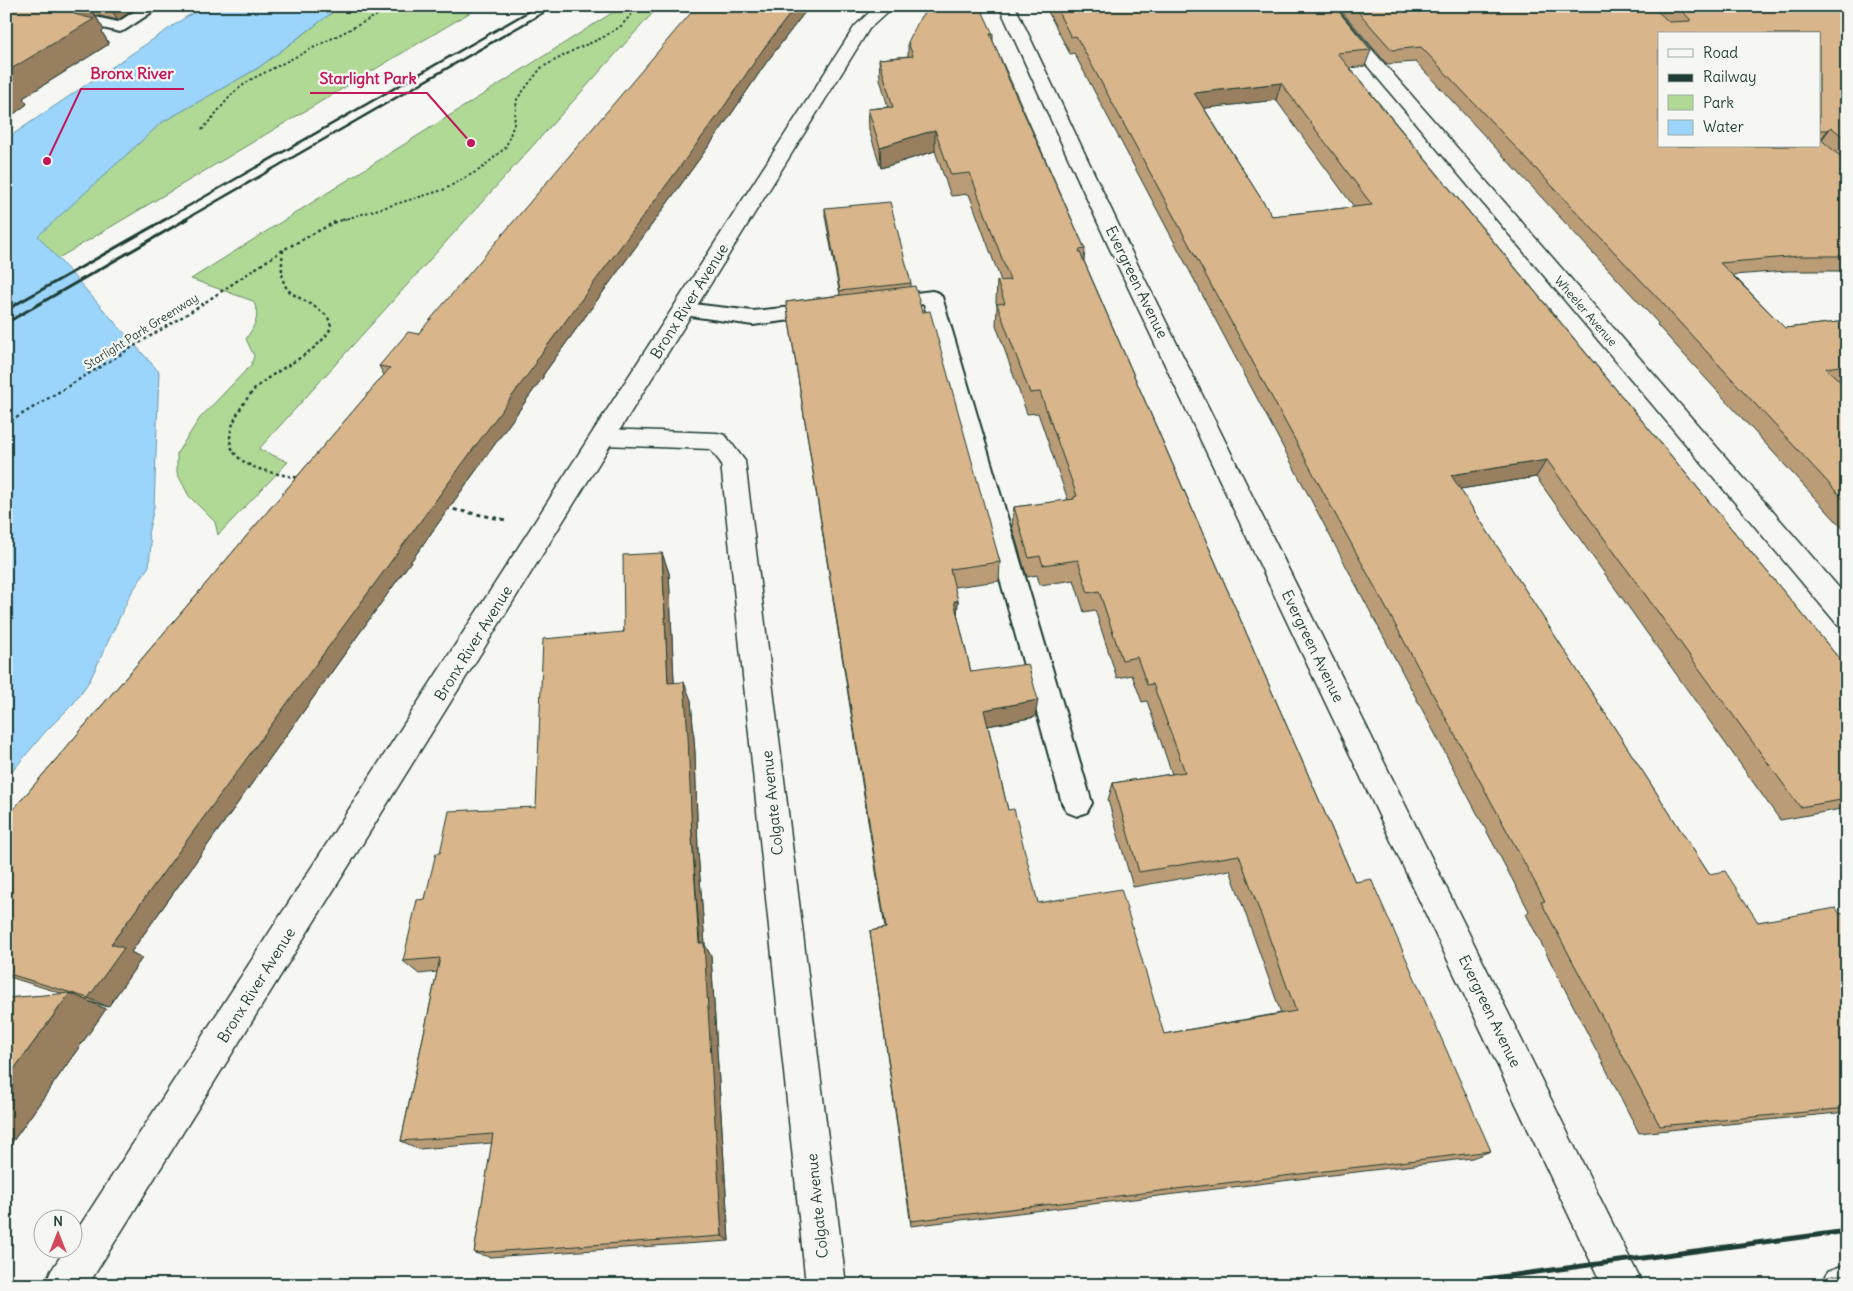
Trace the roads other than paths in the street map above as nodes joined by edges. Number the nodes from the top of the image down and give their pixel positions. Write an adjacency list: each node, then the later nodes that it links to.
1 (23, 6): 2 (lane)
2 (154, 6)
3 (886, 6): 6 (street, Bronx River Avenue)
4 (1007, 6): 13 (street, Evergreen Avenue)
5 (1325, 6): 8 (street, Wheeler Avenue)
6 (684, 309): 7 (street, Bronx River Avenue); 9 (lane)
7 (603, 437): 11 (street, Bronx River Avenue); 12 (street, Colgate Avenue)
8 (1847, 616)
9 (1077, 804)
10 (1847, 1284): 14 (street)
11 (66, 1285)
12 (826, 1285)
13 (1623, 1285)
14 (1842, 1285)

